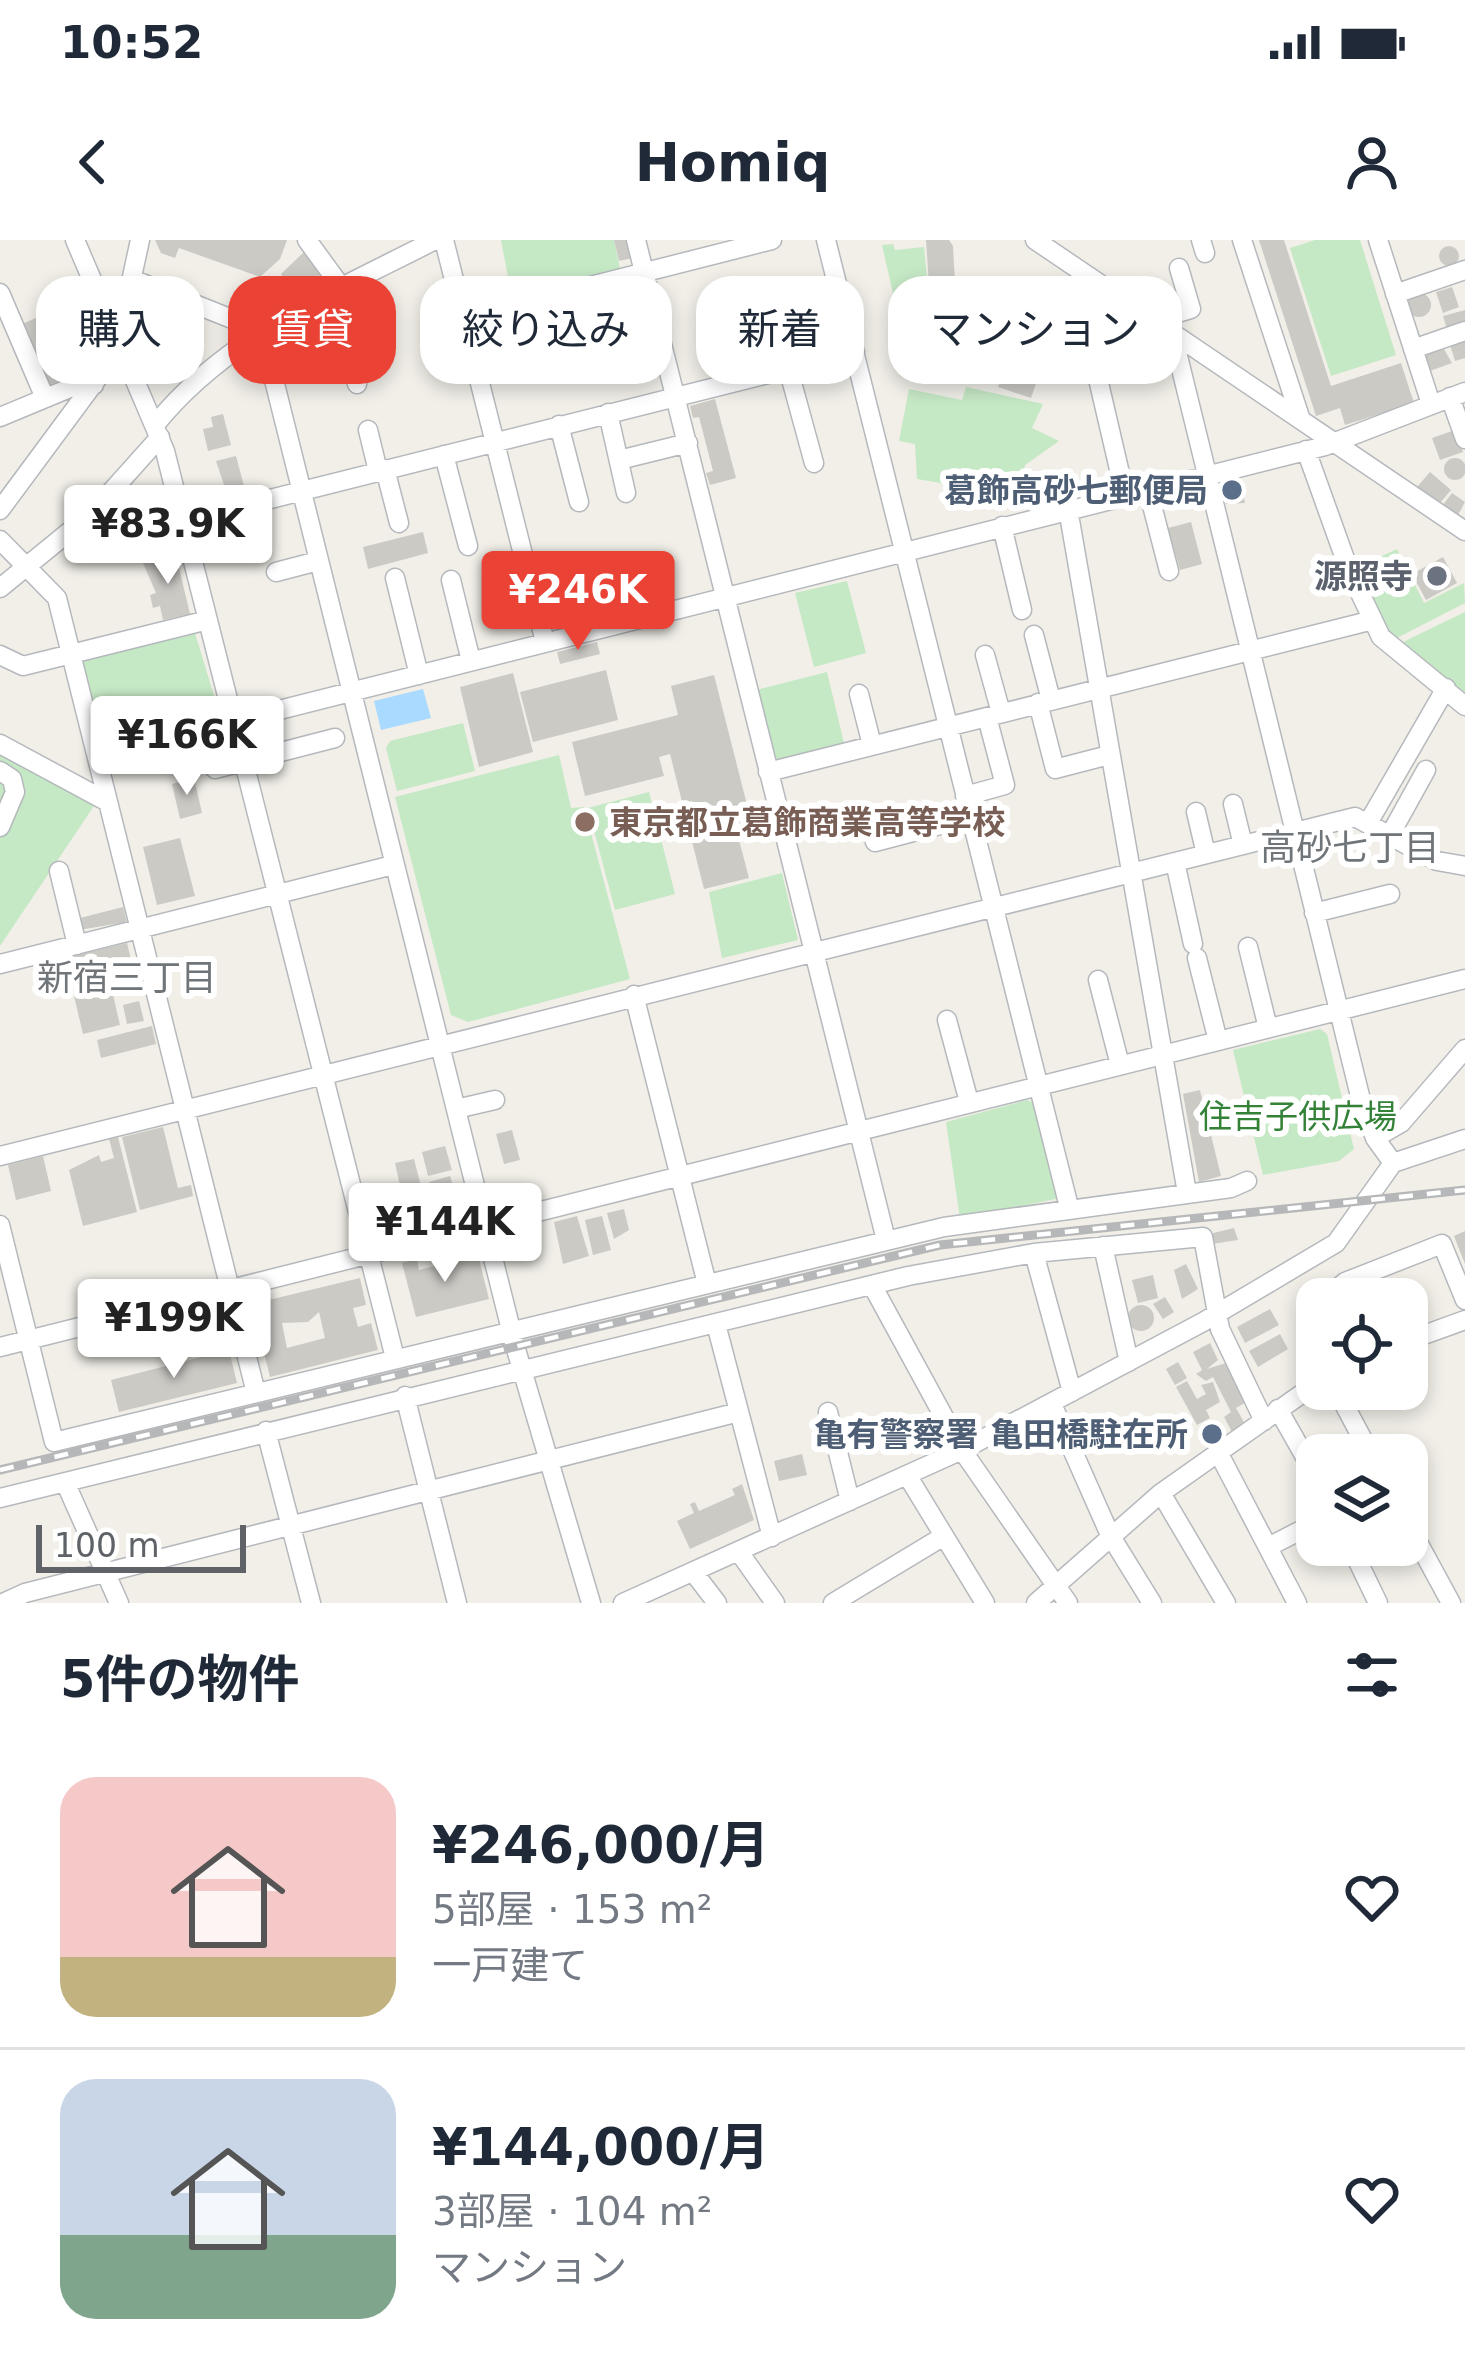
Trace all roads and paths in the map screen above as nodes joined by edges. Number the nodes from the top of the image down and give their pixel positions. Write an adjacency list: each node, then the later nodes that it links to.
1 (75, 240): 15 (street)
2 (140, 240): 16 (street)
3 (307, 240): 17 (street)
4 (435, 240): 18 (street)
5 (444, 240): 19 (street)
6 (636, 240): 14 (street)
7 (772, 240): 14 (street)
8 (826, 240): 21 (street)
9 (1035, 240): 22 (street)
10 (1242, 240): 46 (street)
11 (1378, 240): 26 (street)
12 (1179, 268): 23 (street)
13 (1465, 270): 26 (street)
14 (644, 272): 20 (street); 41 (street)
15 (90, 276)
16 (133, 276)
17 (329, 276)
18 (365, 276)
19 (453, 276)
20 (628, 276)
21 (835, 276)
22 (1090, 276)
23 (1181, 276)
24 (1182, 278): 27 (street)
25 (0, 293): 42 (street)
26 (1395, 294): 30 (street)
27 (1182, 314)
28 (1465, 331): 30 (street)
29 (1182, 339): 46 (street)
30 (1413, 349): 43 (street)
31 (228, 357): 49 (street)
32 (137, 384): 49 (street)
33 (273, 384): 60 (street)
34 (481, 384): 51 (street)
35 (724, 384): 41 (street)
36 (792, 384): 57 (street)
37 (863, 384): 73 (street)
38 (1099, 384): 63 (street)
39 (1180, 384): 59 (street)
40 (94, 385): 42 (street); 65 (street)
41 (676, 396): 44 (street); 53 (street)
42 (44, 398): 45 (street)
43 (1449, 398): 50 (street); 52 (street)
44 (608, 413): 47 (street); 56 (street)
45 (0, 417)
46 (1300, 417): 52 (street)
47 (559, 425): 51 (street); 64 (street)
48 (368, 430): 58 (street)
49 (158, 431): 67 (street); 75 (street)
50 (1465, 439)
51 (496, 441): 55 (street); 86 (street)
52 (1334, 441): 54 (street); 70 (street)
53 (688, 443): 56 (street); 81 (street)
54 (1306, 450): 59 (street); 84 (street)
55 (444, 455): 58 (street); 72 (street)
56 (619, 460): 62 (street)
57 (814, 463)
58 (382, 470): 60 (street); 68 (street)
59 (1207, 475): 61 (street); 87 (street)
60 (302, 490): 67 (street); 74 (street)
61 (1148, 490): 63 (street); 76 (street)
62 (626, 493)
63 (1125, 495): 66 (street)
64 (579, 502)
65 (0, 509)
66 (1068, 509): 69 (street); 93 (street)
67 (183, 521): 83 (street)
68 (399, 523)
69 (1002, 526): 73 (street); 82 (street)
70 (1465, 531)
71 (0, 540): 75 (street)
72 (468, 547)
73 (904, 553): 81 (street); 101 (street)
74 (318, 561): 77 (street); 95 (street)
75 (25, 566): 80 (street); 89 (street)
76 (1169, 571)
77 (276, 572)
78 (395, 578): 92 (street)
79 (451, 580): 91 (street)
80 (0, 587)
81 (725, 597): 86 (street); 111 (street)
82 (1022, 610)
83 (208, 620): 89 (street); 100 (street)
84 (1372, 620): 87 (street); 94 (street)
85 (1034, 635): 97 (street)
86 (545, 642): 91 (street)
87 (1250, 649): 93 (street); 119 (street)
88 (0, 655): 89 (street)
89 (72, 655): 105 (street)
90 (985, 655): 99 (street)
91 (471, 661): 92 (street)
92 (419, 675): 95 (street)
93 (1098, 688): 97 (street); 106 (street)
94 (1446, 688): 98 (street); 117 (street)
95 (352, 690): 100 (street); 125 (street)
96 (859, 694): 104 (street)
97 (1044, 702): 99 (street); 106 (street)
98 (1465, 706)
99 (994, 715): 101 (street); 112 (street)
100 (234, 720): 105 (street); 107 (street)
101 (947, 727): 104 (street); 112 (street)
102 (335, 738): 107 (street)
103 (0, 744): 113 (street)
104 (872, 745): 111 (street)
105 (101, 755): 113 (street)
106 (1109, 755): 128 (street)
107 (244, 762): 108 (street); 130 (street)
108 (215, 769)
109 (1426, 770): 120 (street)
110 (0, 771): 118 (street)
111 (768, 772): 136 (street)
112 (964, 796): 116 (street)
113 (106, 801): 133 (street)
114 (1233, 804): 122 (street)
115 (1196, 812): 123 (street)
116 (970, 818): 121 (street); 131 (street)
117 (1368, 823): 119 (street); 120 (street)
118 (0, 826)
119 (1294, 832): 122 (street); 132 (street)
120 (1390, 835): 126 (street)
121 (875, 842)
122 (1243, 845): 123 (street)
123 (1206, 854): 124 (street)
124 (1175, 862): 128 (street); 144 (street)
125 (393, 866): 130 (street); 145 (street)
126 (1465, 866)
127 (59, 871): 134 (street)
128 (1129, 872): 131 (street); 147 (street)
129 (1390, 894): 132 (street)
130 (276, 895): 133 (street); 149 (street)
131 (993, 906): 136 (street); 150 (street)
132 (1314, 913): 141 (street)
133 (138, 930): 134 (street); 154 (street)
134 (77, 945): 137 (street)
135 (1248, 947): 143 (street)
136 (813, 950): 140 (street); 155 (street)
137 (0, 964)
138 (1465, 979): 141 (street)
139 (1098, 980): 148 (street)
140 (634, 995): 145 (street); 160 (street)
141 (1338, 1011): 143 (street); 156 (street)
142 (946, 1020): 152 (street)
143 (1268, 1028): 144 (street)
144 (1218, 1041): 147 (street)
145 (441, 1044): 149 (street); 153 (street)
146 (1465, 1048): 156 (street)
147 (1162, 1054): 148 (street); 162 (street)
148 (1120, 1065): 150 (street)
149 (322, 1075): 154 (street); 169 (street)
150 (1038, 1085): 152 (street); 163 (street)
151 (495, 1100): 153 (street)
152 (969, 1102): 155 (street)
153 (456, 1108): 165 (street)
154 (184, 1109): 158 (street); 174 (street)
155 (859, 1131): 160 (street); 166 (street)
156 (1375, 1138): 159 (street)
157 (1465, 1139): 159 (street)
158 (0, 1156)
159 (1393, 1163): 177 (street)
160 (680, 1176): 165 (street); 172 (street)
161 (1247, 1180): 162 (street)
162 (1187, 1193): 163 (street)
163 (1069, 1208): 166 (street)
164 (0, 1225): 182 (street)
165 (485, 1225): 169 (street); 180 (street)
166 (886, 1240): 172 (street)
167 (1103, 1246): 168 (street); 177 (street); 185 (street)
168 (1034, 1252): 170 (street); 187 (street)
169 (367, 1254): 174 (street); 184 (street)
170 (908, 1276): 173 (street); 176 (street)
171 (1355, 1278): 175 (street)
172 (707, 1284): 180 (street)
173 (872, 1285): 176 (street); 179 (street)
174 (230, 1289): 182 (street); 188 (street)
175 (1465, 1300)
176 (889, 1312): 197 (street)
177 (1217, 1314): 185 (street); 194 (street)
178 (1465, 1320): 181 (street)
179 (716, 1324): 186 (street); 192 (street)
180 (511, 1331): 184 (street); 186 (street)
181 (1428, 1333)
182 (29, 1340): 183 (street); 188 (street)
183 (0, 1347)
184 (395, 1358): 188 (street)
185 (1129, 1362): 187 (street)
186 (521, 1369): 189 (street); 199 (street)
187 (1072, 1392): 191 (street)
188 (256, 1394)
189 (405, 1396): 195 (street); 202 (street)
190 (1296, 1397): 194 (street)
191 (1052, 1404): 197 (street); 208 (street)
192 (740, 1412): 199 (street); 210 (street)
193 (828, 1412): 205 (street)
194 (1271, 1414): 196 (street); 198 (street)
195 (266, 1431): 201 (street); 206 (street)
196 (1296, 1449)
197 (962, 1450): 200 (street); 217 (street)
198 (1218, 1452): 203 (street); 211 (street)
199 (546, 1459): 202 (street); 223 (street)
200 (908, 1474): 205 (street); 209 (street)
201 (65, 1482): 204 (street); 215 (street)
202 (428, 1490): 206 (street); 222 (street)
203 (1161, 1493): 208 (street); 231 (street)
204 (0, 1498)
205 (850, 1501): 210 (street)
206 (291, 1526): 215 (street); 221 (street)
207 (1296, 1532): 211 (street)
208 (1110, 1535): 217 (street); 230 (street)
209 (944, 1536): 226 (street); 227 (street)
210 (772, 1537): 212 (street)
211 (1268, 1546): 232 (street)
212 (739, 1552): 216 (street); 225 (street)
213 (1428, 1561): 234 (street)
214 (1360, 1566): 233 (street)
215 (106, 1573): 219 (street); 220 (street)
216 (694, 1573): 218 (street); 224 (street)
217 (1055, 1586): 228 (street); 229 (street)
218 (707, 1599)
219 (2, 1603)
220 (119, 1603)
221 (310, 1603)
222 (457, 1603)
223 (591, 1603)
224 (623, 1603)
225 (776, 1603)
226 (832, 1603)
227 (985, 1603)
228 (1036, 1603)
229 (1067, 1603)
230 (1152, 1603)
231 (1226, 1603)
232 (1297, 1603)
233 (1378, 1603)
234 (1451, 1603)

